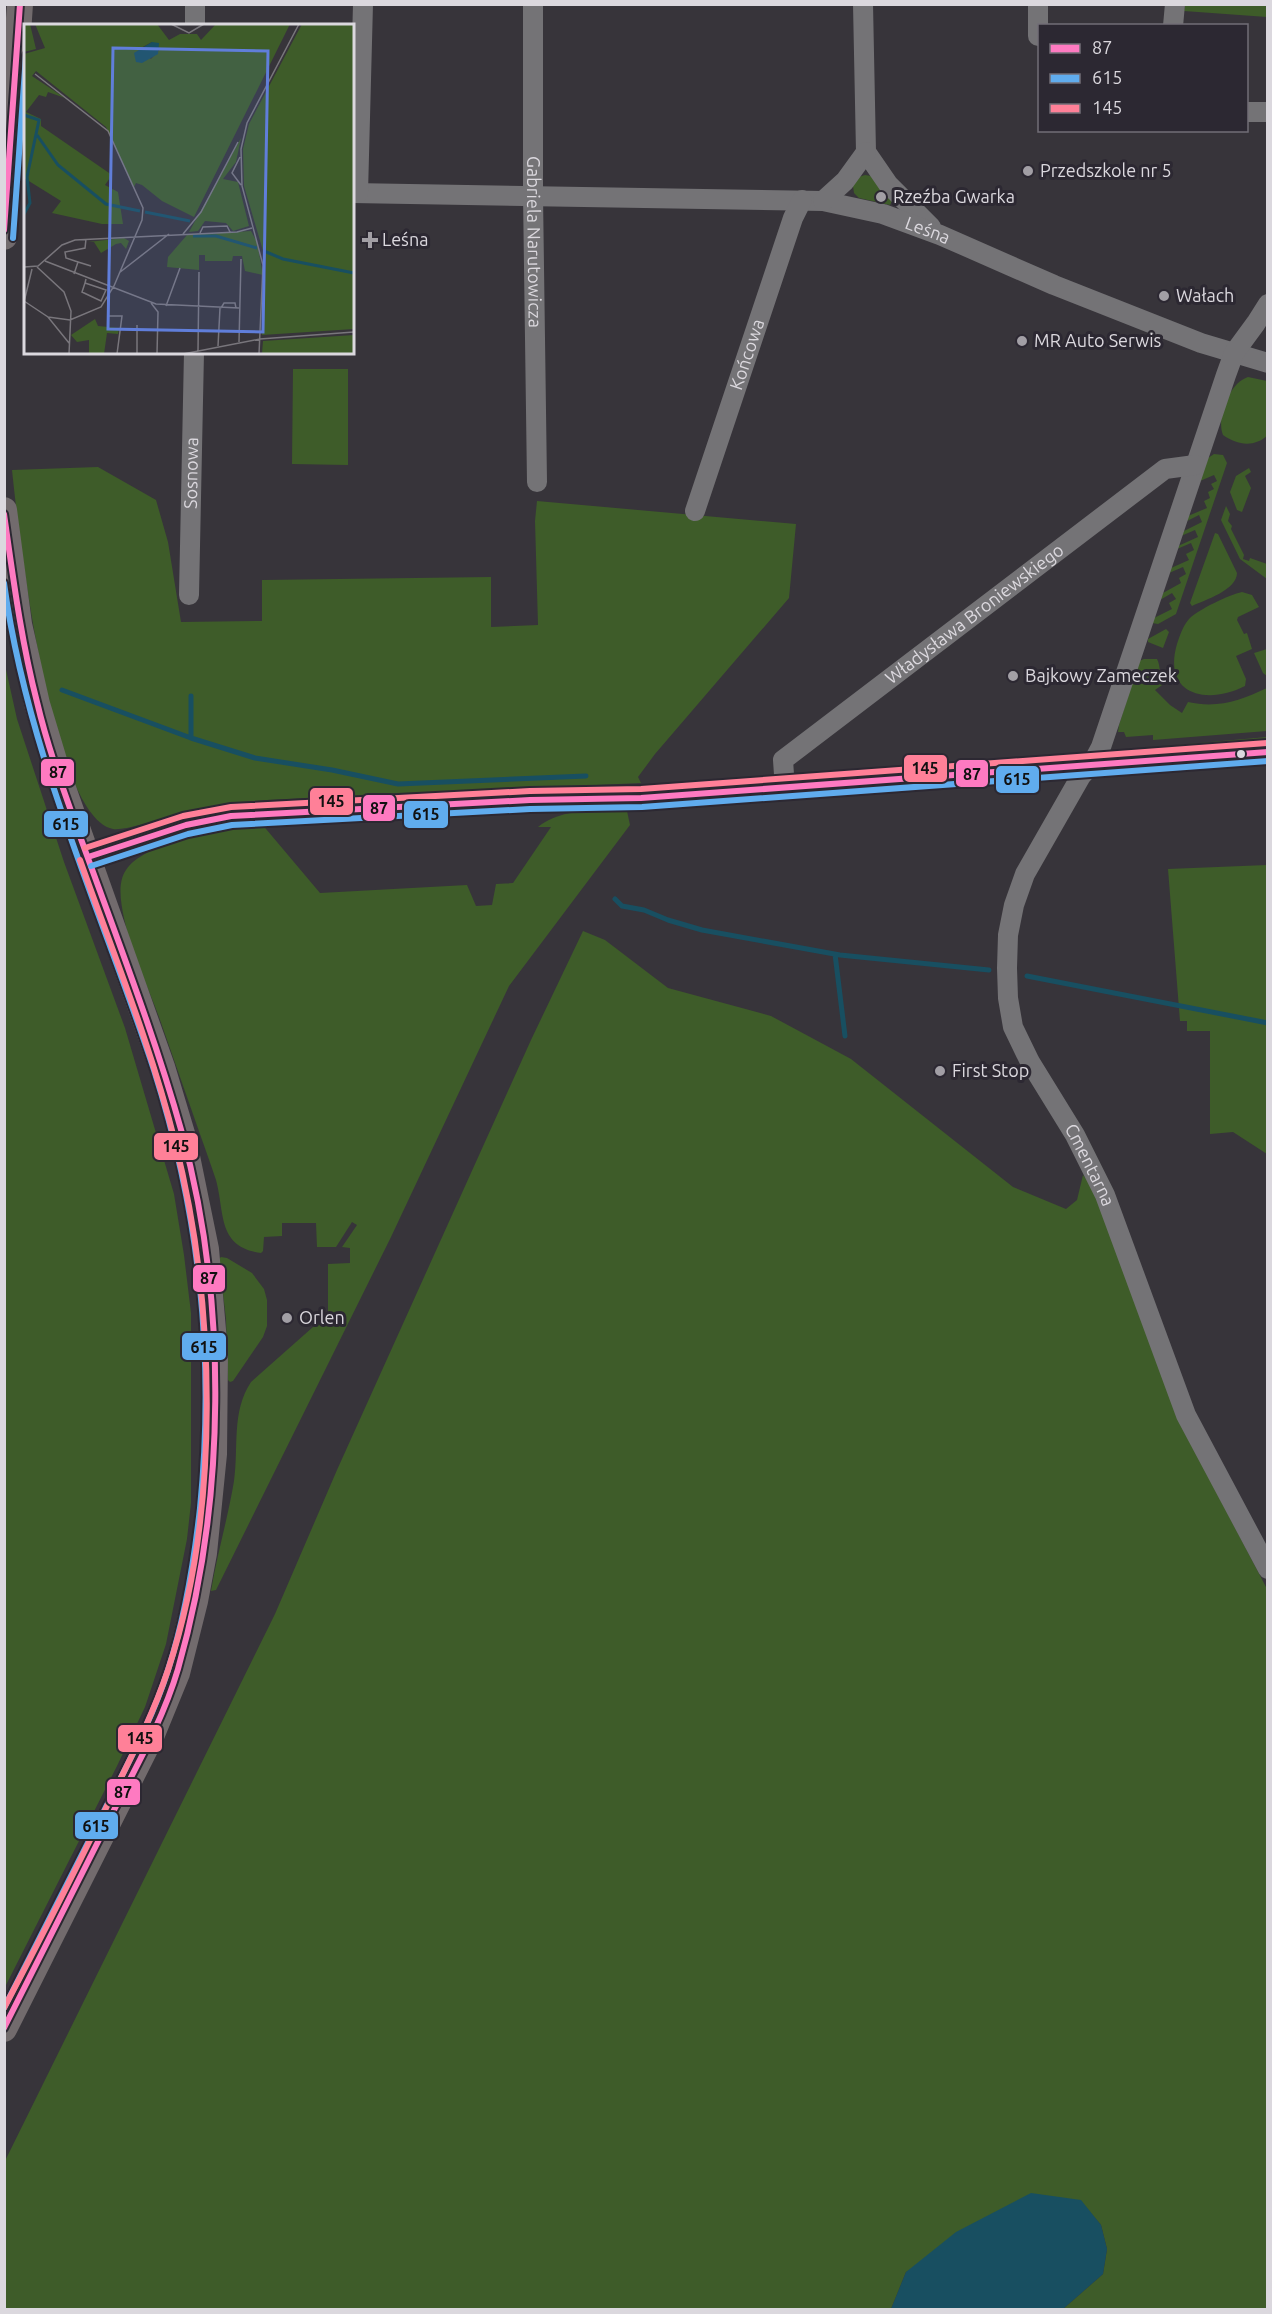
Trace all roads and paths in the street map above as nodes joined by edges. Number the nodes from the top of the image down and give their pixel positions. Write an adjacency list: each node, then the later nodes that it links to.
1 (20, 4): 19 (main road)
2 (195, 4): 8 (street)
3 (363, 4): 14 (street)
4 (533, 4): 15 (street, Gabriela Narutowicza)
5 (863, 4): 13 (street)
6 (1038, 4): 10 (street)
7 (1175, 4): 9 (street)
8 (195, 24)
9 (1173, 24)
10 (1038, 36)
11 (1248, 112): 12 (street)
12 (1268, 112)
13 (866, 152): 17 (street); 18 (street)
14 (355, 193): 15 (street, Leśna)
15 (533, 195): 16 (street, Leśna); 25 (street, Gabriela Narutowicza)
16 (802, 200): 17 (street, Leśna); 27 (street, Końcowa)
17 (823, 201): 18 (street, Leśna)
18 (940, 235): 21 (street, Leśna)
19 (4, 237)
20 (1268, 304): 21 (street)
21 (1234, 353): 23 (street, Leśna); 24 (street)
22 (194, 354): 28 (street, Sosnowa)
23 (1268, 363)
24 (1195, 465): 30 (street); 31 (street, Władysława Broniewskiego)
25 (537, 482)
26 (4, 510): 32 (main road)
27 (695, 511)
28 (189, 596)
29 (1268, 752): 30 (street)
30 (1092, 764): 31 (street); 33 (street, Cmentarna)
31 (785, 789): 32 (street)
32 (88, 857): 34 (main road)
33 (1268, 1569)
34 (4, 2029)

